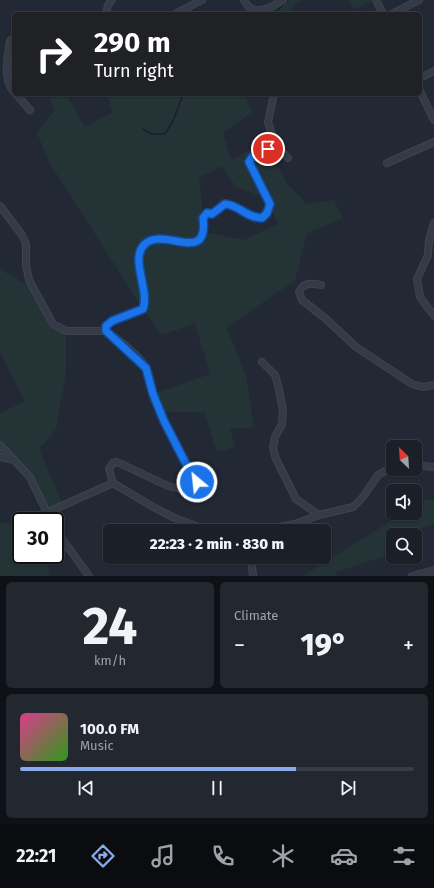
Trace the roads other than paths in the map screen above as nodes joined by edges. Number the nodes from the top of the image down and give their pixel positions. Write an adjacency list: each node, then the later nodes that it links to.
1 (112, 0): 8 (street)
2 (202, 0): 9 (street)
3 (244, 0): 7 (street)
4 (283, 0): 7 (street)
5 (376, 0): 10 (street)
6 (419, 0): 11 (street)
7 (250, 11)
8 (106, 12)
9 (179, 12)
10 (382, 12)
11 (396, 12)
12 (12, 40): 15 (street)
13 (434, 71): 14 (street)
14 (422, 77)
15 (12, 90)
16 (422, 95): 20 (street)
17 (18, 96): 19 (street)
18 (274, 96): 23 (street)
19 (30, 110)
20 (434, 120)
21 (434, 142): 24 (street)
22 (274, 150): 29 (street)
23 (288, 158)
24 (387, 164)
25 (0, 206): 29 (street)
26 (434, 223): 28 (street)
27 (321, 285): 31 (street)
28 (434, 316)
29 (106, 331): 38 (street)
30 (262, 362): 41 (street)
31 (434, 385)
32 (0, 445): 34 (street)
33 (0, 457): 34 (street)
34 (14, 460): 39 (street)
35 (422, 466): 36 (street)
36 (434, 467)
37 (386, 471): 41 (street)
38 (113, 483): 40 (street); 42 (street)
39 (46, 512)
40 (48, 512)
41 (319, 515): 43 (street)
42 (188, 524)
43 (294, 524)
44 (64, 541): 48 (street)
45 (252, 564): 49 (street)
46 (434, 570): 50 (street)
47 (434, 575): 51 (street)
48 (89, 576)
49 (253, 576)
50 (412, 576)
51 (429, 576)

